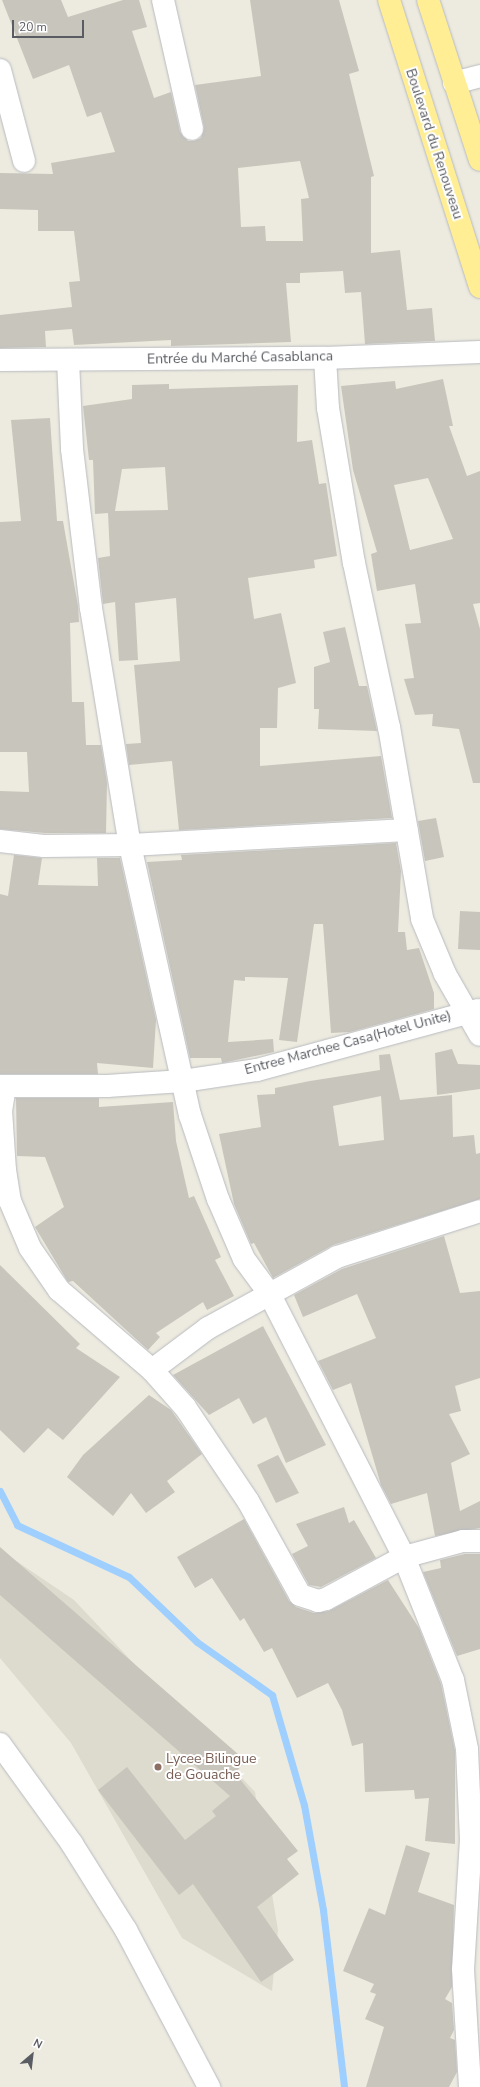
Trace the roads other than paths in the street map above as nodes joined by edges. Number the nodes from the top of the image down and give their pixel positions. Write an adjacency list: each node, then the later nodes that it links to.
1 (163, 0): 7 (street)
2 (389, 0): 10 (highway, Boulevard du Renouveau)
3 (428, 0): 6 (highway)
4 (0, 70): 9 (street)
5 (480, 76): 6 (street)
6 (454, 83): 8 (highway)
7 (192, 129)
8 (480, 160)
9 (24, 161)
10 (480, 287)
11 (480, 352): 12 (street, Entrée du Marché Casablanca)
12 (325, 358): 14 (street, Entrée du Marché Casablanca); 15 (street)
13 (0, 360): 14 (street, Entrée du Marché Casablanca)
14 (68, 360): 17 (street)
15 (407, 830): 17 (street); 18 (street)
16 (0, 841): 17 (street)
17 (130, 845): 20 (street)
18 (472, 1011): 19 (street); 20 (street, Entree Marchee Casa(Hotel Unite))
19 (480, 1035)
20 (183, 1081): 21 (street, Entree Marchee Casa(Hotel Unite)); 23 (street)
21 (2, 1086): 24 (street)
22 (480, 1212): 23 (street)
23 (269, 1293): 24 (street); 26 (street)
24 (152, 1370): 26 (street)
25 (480, 1541): 26 (street)
26 (404, 1557): 29 (street)
27 (0, 1744): 28 (street)
28 (209, 2087)
29 (470, 2087)

